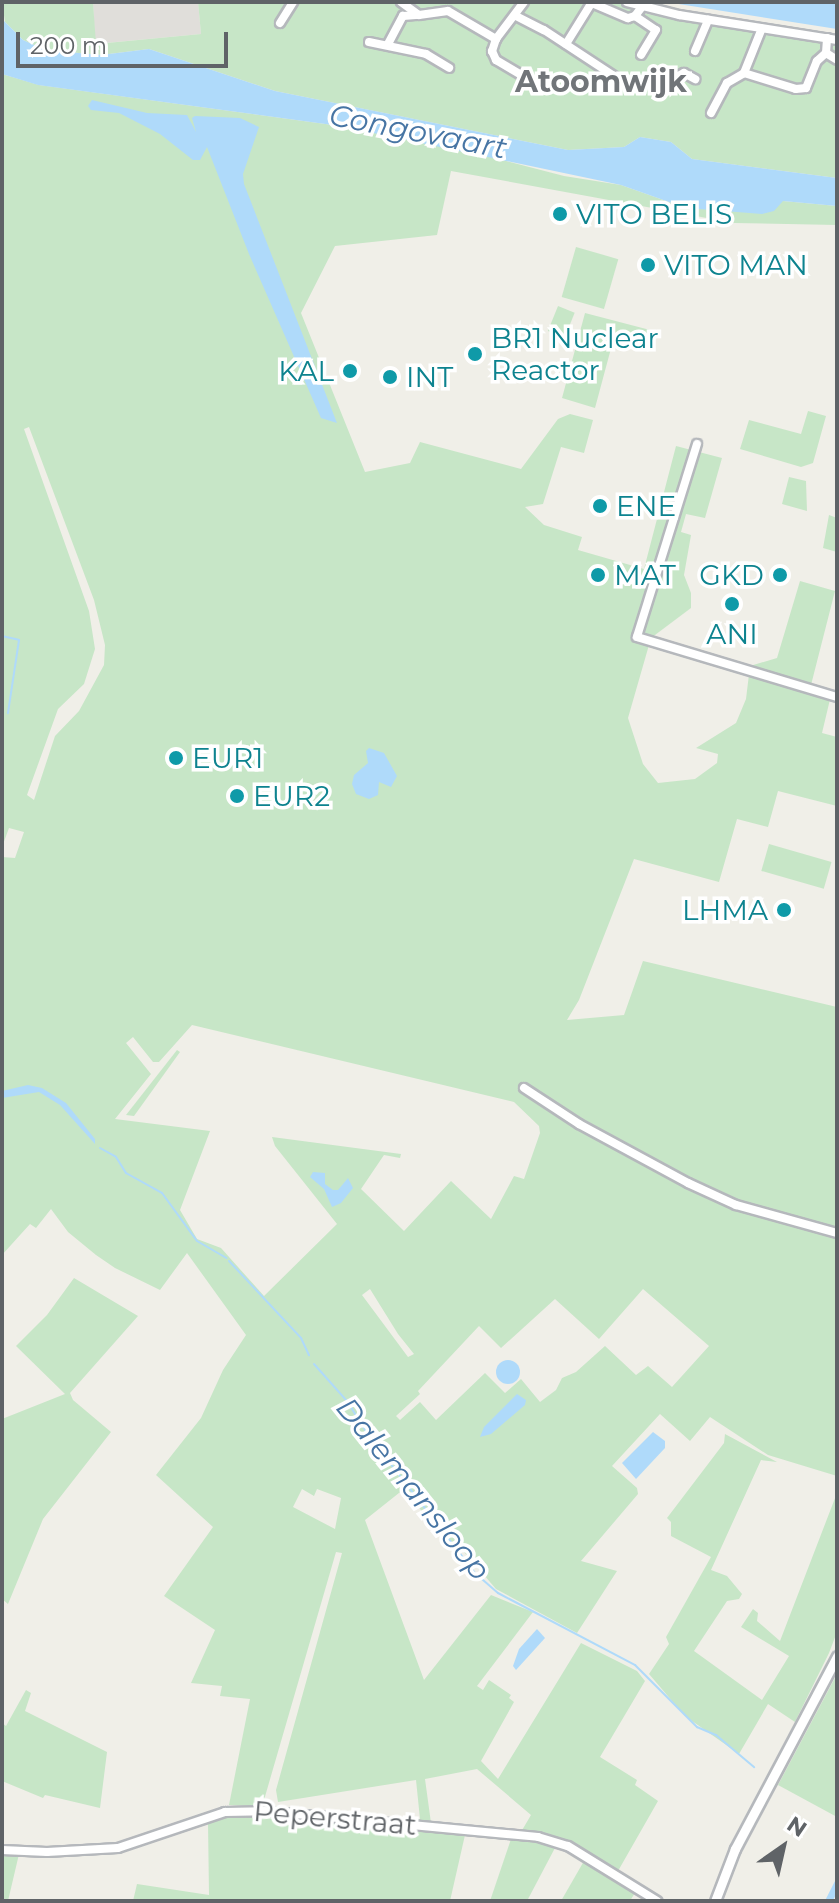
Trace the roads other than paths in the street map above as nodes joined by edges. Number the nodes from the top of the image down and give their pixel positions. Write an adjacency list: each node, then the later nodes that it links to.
1 (293, 2): 11 (street)
2 (401, 2): 8 (street)
3 (524, 2): 9 (street)
4 (627, 2): 7 (street)
5 (592, 3): 7 (street); 18 (street)
6 (443, 6): 8 (street); 14 (street)
7 (638, 12): 10 (street); 21 (street)
8 (419, 15): 17 (street)
9 (516, 16): 14 (street); 18 (street)
10 (708, 20): 12 (street); 19 (street)
11 (280, 23)
12 (762, 28): 13 (street); 26 (street)
13 (827, 38): 15 (street); 20 (street)
14 (496, 39): 30 (street)
15 (837, 40)
16 (369, 42): 17 (street)
17 (388, 44): 24 (street)
18 (566, 44): 27 (street)
19 (695, 51)
20 (826, 53): 22 (street); 26 (street)
21 (641, 55)
22 (837, 60)
23 (688, 62): 25 (street)
24 (449, 68)
25 (684, 73): 28 (street); 29 (street)
26 (744, 73): 31 (street)
27 (617, 78)
28 (674, 78)
29 (695, 79)
30 (540, 86)
31 (711, 113)
32 (697, 444): 33 (street)
33 (837, 697)
34 (524, 1088): 35 (street)
35 (837, 1233)
36 (837, 1656): 39 (street)
37 (2, 1850): 38 (street, Peperstraat)
38 (657, 1901)
39 (715, 1901)

